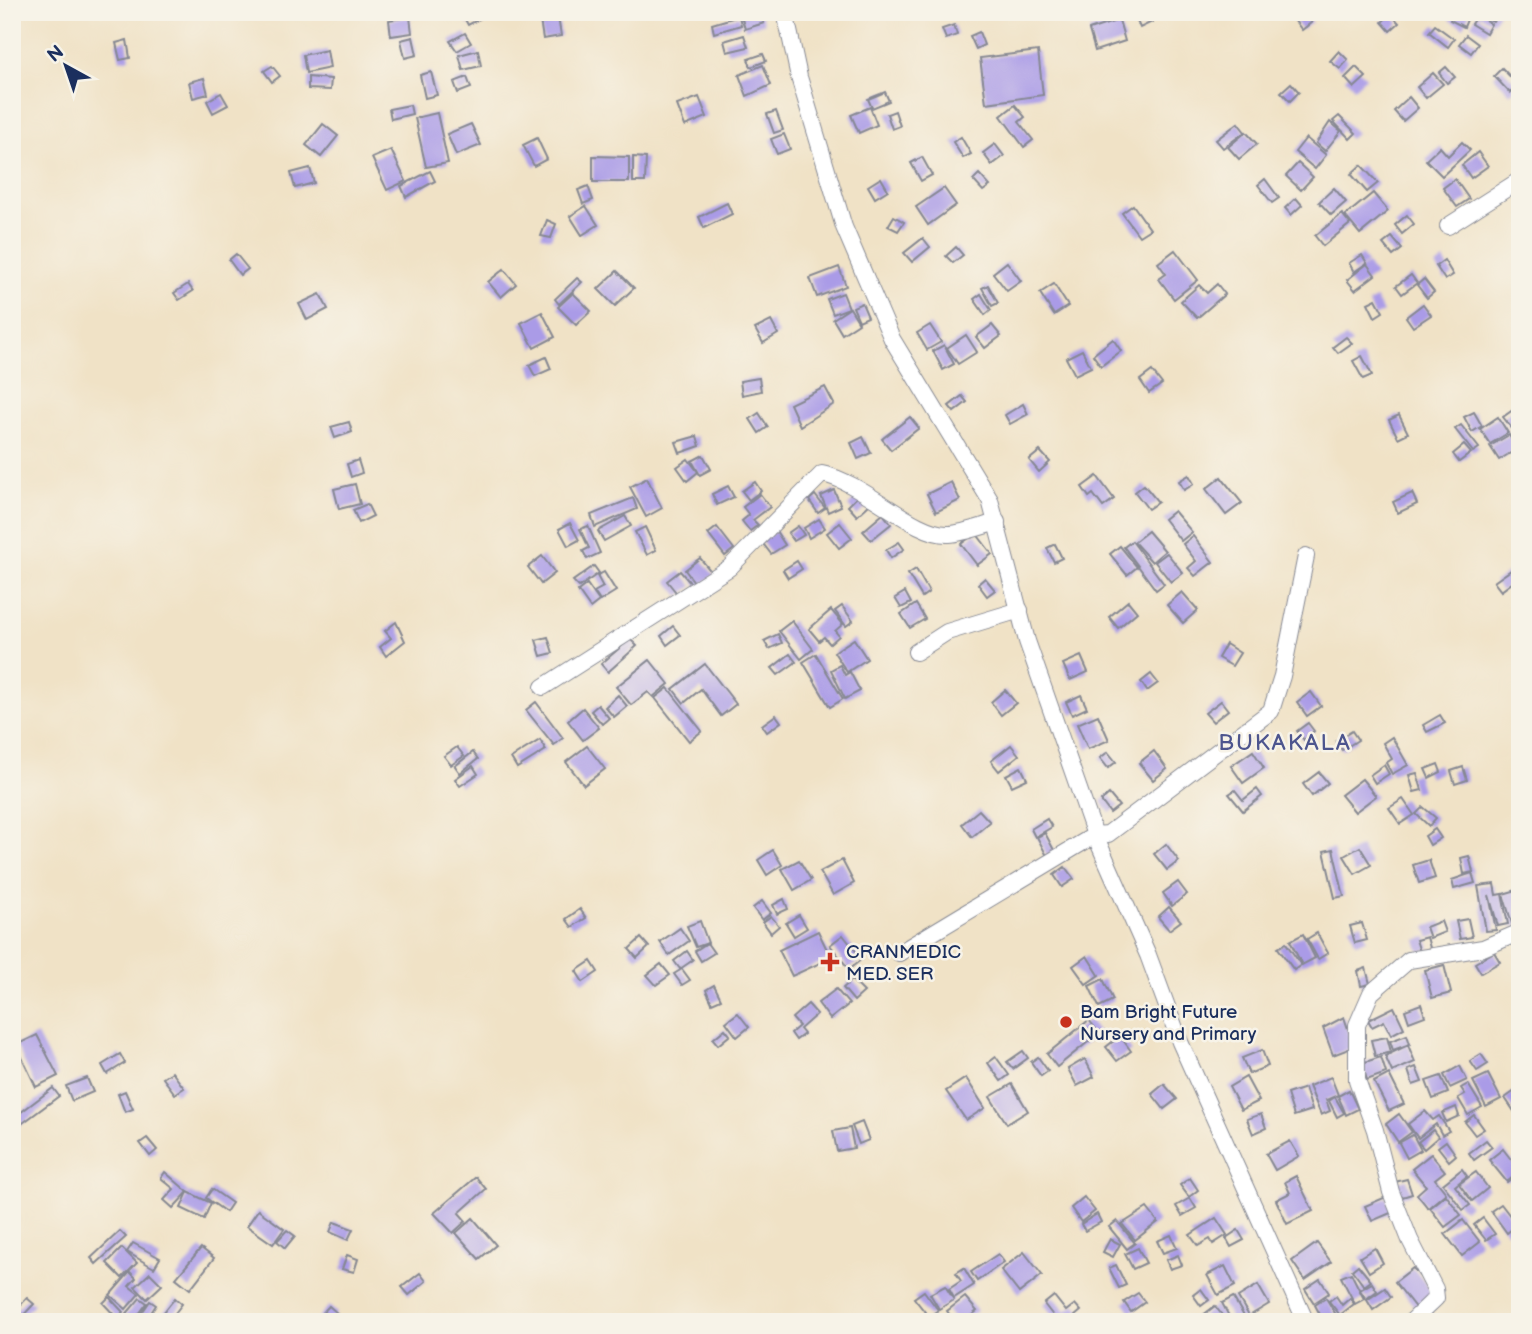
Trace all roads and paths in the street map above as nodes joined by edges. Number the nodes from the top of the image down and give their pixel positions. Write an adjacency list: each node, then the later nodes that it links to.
1 (785, 12): 4 (street)
2 (1520, 180): 3 (street)
3 (1448, 226)
4 (997, 522): 6 (street); 8 (street)
5 (1306, 556): 9 (street)
6 (1020, 610): 7 (street); 9 (street)
7 (916, 652)
8 (543, 687)
9 (1095, 835): 11 (street); 12 (street)
10 (1520, 932): 13 (street)
11 (900, 953)
12 (1306, 1322)
13 (1411, 1322)

